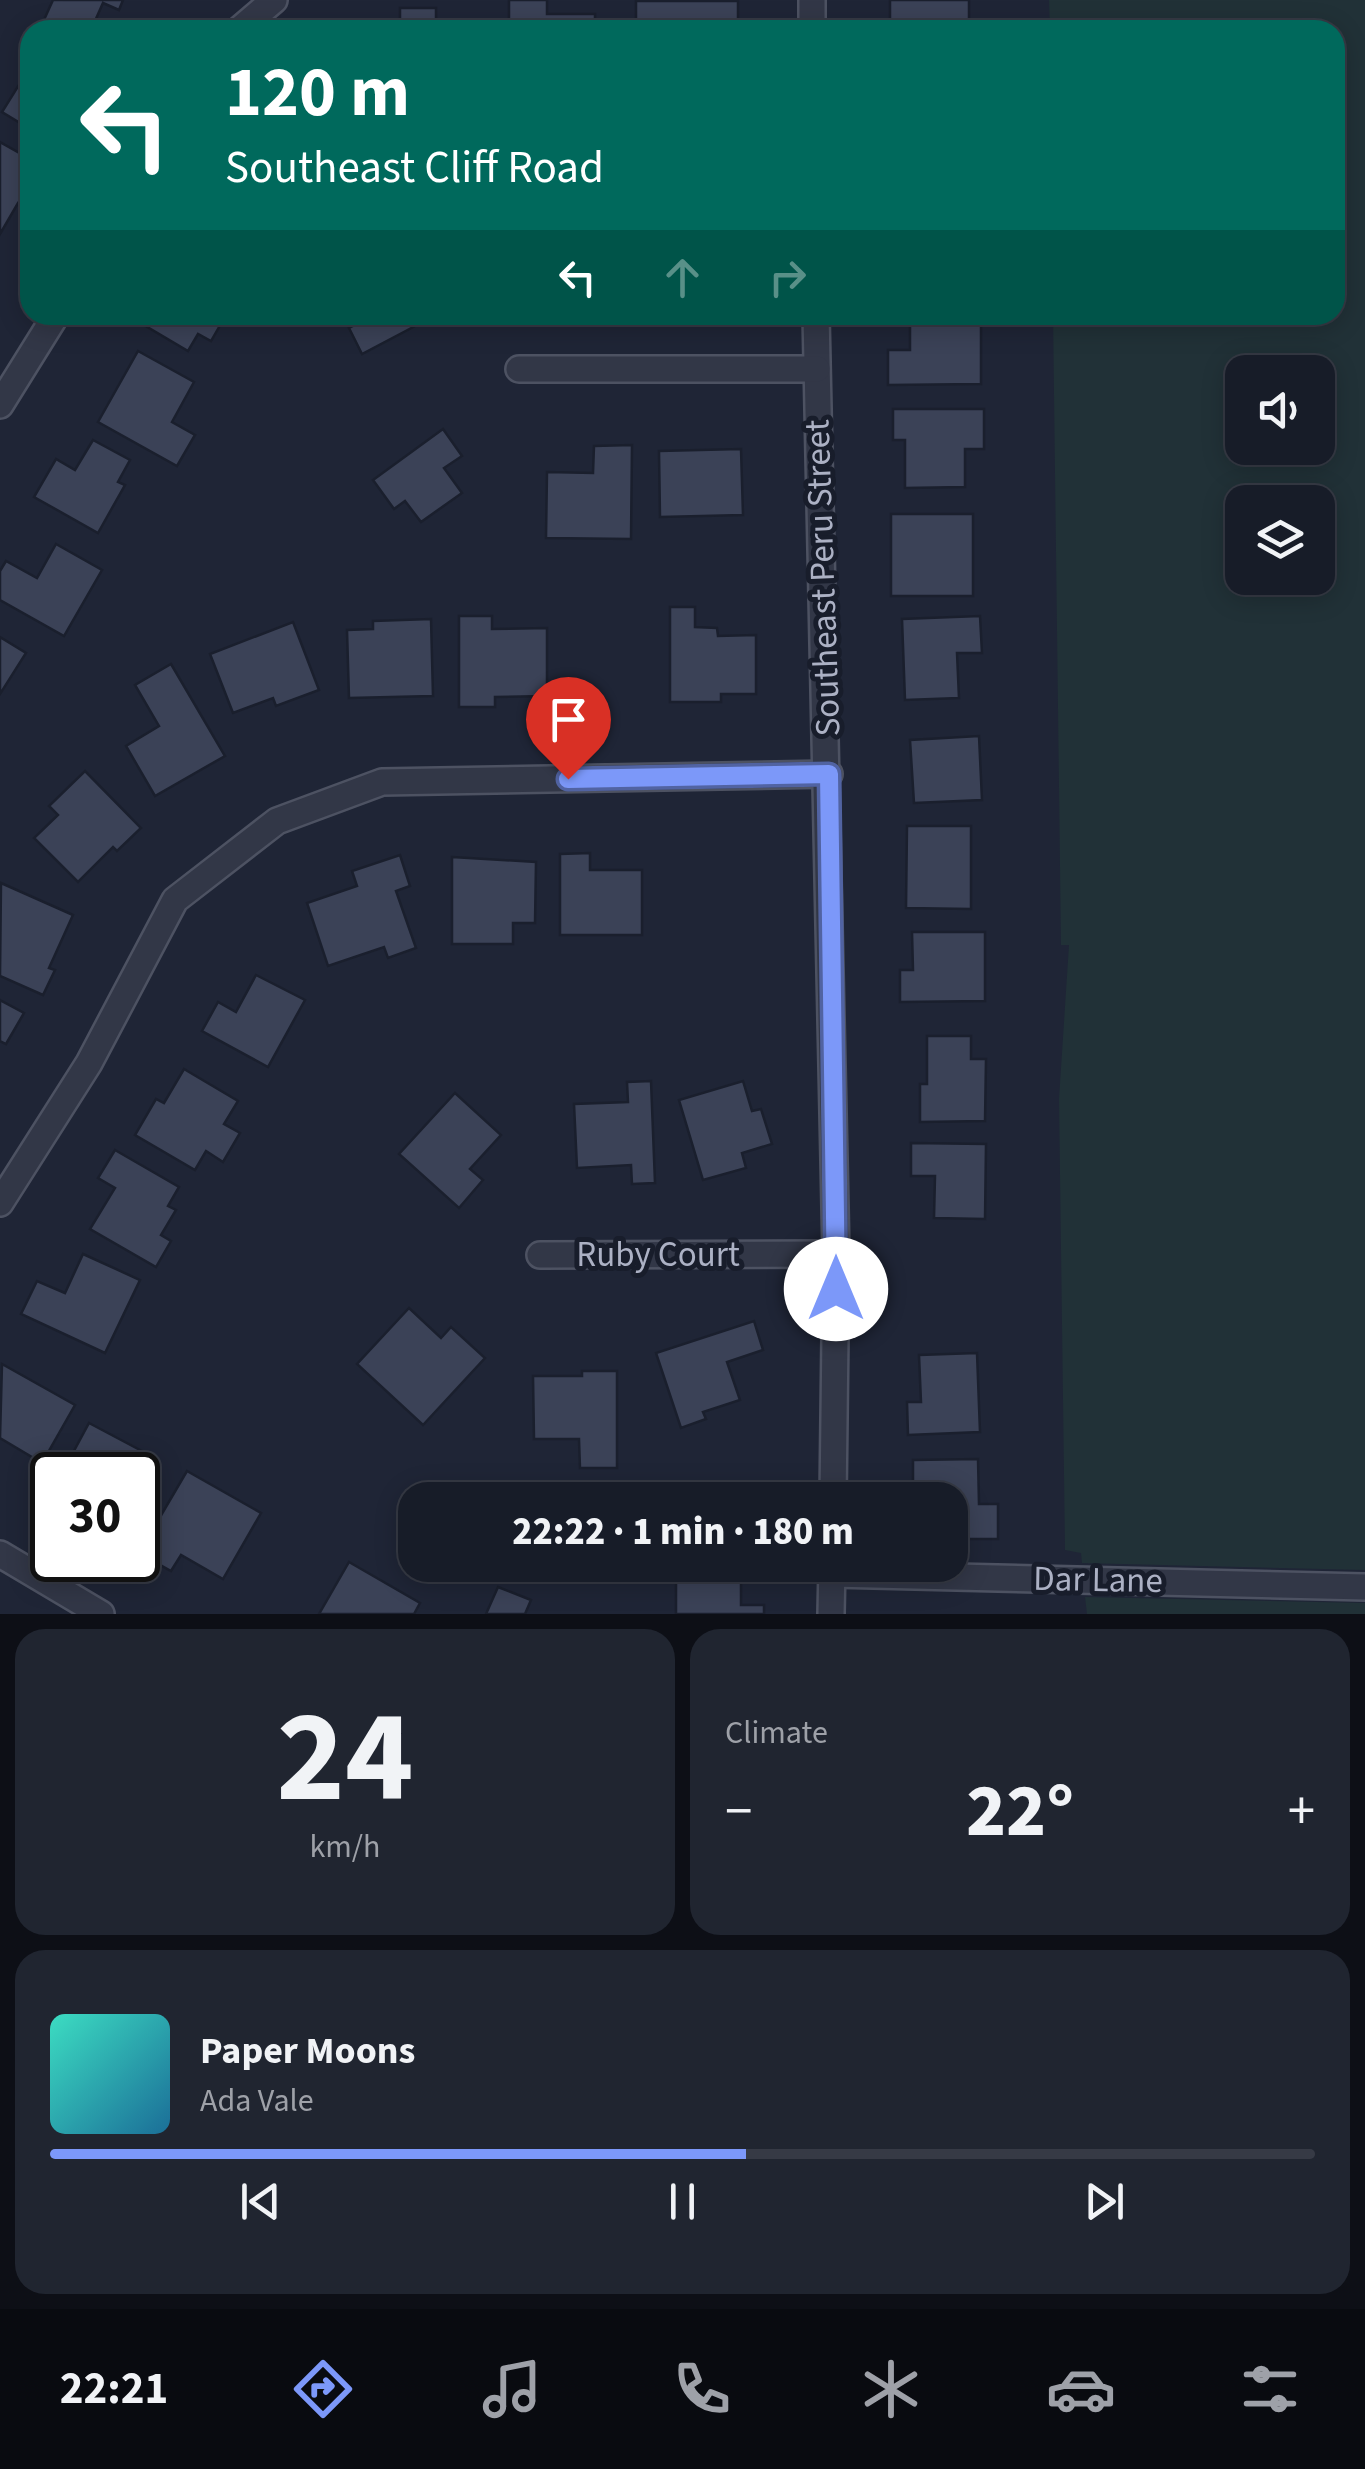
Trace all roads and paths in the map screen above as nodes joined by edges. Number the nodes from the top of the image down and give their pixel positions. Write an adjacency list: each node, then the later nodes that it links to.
1 (274, 0): 2 (street)
2 (251, 20)
3 (50, 325): 7 (street)
4 (816, 325): 5 (street, Southeast Peru Street)
5 (817, 368): 6 (street); 8 (street, Southeast Peru Street)
6 (519, 370)
7 (0, 405)
8 (829, 774): 9 (street); 10 (street, Southeast Peru Street)
9 (0, 1202)
10 (836, 1254): 11 (street, Ruby Court); 12 (street, Southeast Peru Street)
11 (540, 1256)
12 (833, 1482)
13 (0, 1554): 17 (street)
14 (968, 1574): 16 (street, Dar Lane)
15 (832, 1582): 18 (street)
16 (1365, 1587)
17 (101, 1614)
18 (831, 1614)

